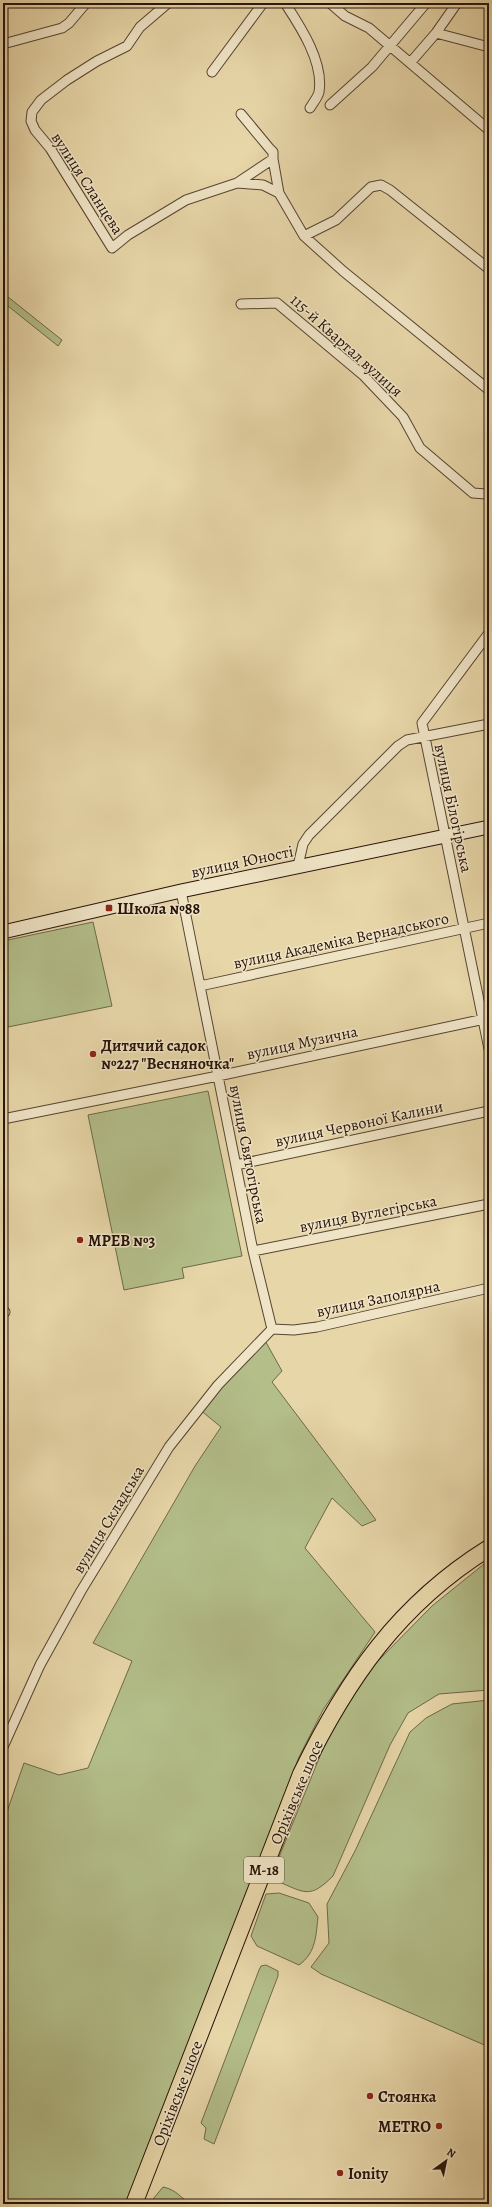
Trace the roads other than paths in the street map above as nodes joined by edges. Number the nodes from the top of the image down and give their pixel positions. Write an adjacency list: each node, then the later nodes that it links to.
1 (86, 3): 9 (street)
2 (168, 3): 19 (street, вулиця Сланцева)
3 (263, 3): 13 (street)
4 (285, 3): 15 (street)
5 (330, 3): 10 (street)
6 (426, 3): 10 (street)
7 (457, 3): 8 (street)
8 (436, 33): 11 (street); 12 (street)
9 (3, 44)
10 (389, 45): 12 (street); 14 (street)
11 (489, 48)
12 (410, 63): 17 (street)
13 (212, 72)
14 (330, 105)
15 (310, 108)
16 (241, 114): 18 (street)
17 (489, 130)
18 (273, 159): 19 (street, вулиця Сланцева); 20 (street)
19 (237, 184): 20 (street)
20 (279, 193): 21 (street)
21 (304, 236): 22 (street); 24 (street)
22 (489, 269)
23 (241, 304): 25 (street, 115-й Квартал вулиця)
24 (489, 390)
25 (489, 491)
26 (489, 633): 28 (street, вулиця Білогірська)
27 (489, 724): 28 (street)
28 (424, 737): 30 (street, вулиця Білогірська); 31 (street)
29 (489, 827): 30 (street, вулиця Юності)
30 (445, 836): 31 (street, вулиця Юності); 34 (street, вулиця Білогірська)
31 (298, 866): 32 (street, вулиця Юності)
32 (181, 891): 35 (street, вулиця Юності); 36 (street, вулиця Святогірська)
33 (489, 923): 34 (street, вулиця Академіка Вернадського)
34 (464, 929): 36 (street, вулиця Академіка Вернадського); 37 (street, вулиця Білогірська)
35 (3, 932)
36 (200, 986): 39 (street, вулиця Святогірська)
37 (486, 1018): 38 (street, вулиця Білогірська); 39 (street, вулиця Музична)
38 (489, 1049)
39 (218, 1076): 41 (street, вулиця Музична); 42 (street, вулиця Святогірська)
40 (489, 1111): 42 (street, вулиця Червоної Калини)
41 (3, 1119)
42 (236, 1165): 44 (street, вулиця Святогірська)
43 (489, 1204): 44 (street, вулиця Вуглегірська)
44 (253, 1251): 46 (street, вулиця Святогірська)
45 (489, 1288): 46 (street, вулиця Заполярна)
46 (272, 1329): 48 (street, вулиця Складська)
47 (489, 1548): 49 (highway, Оріхівське шосе / М-18)
48 (3, 1748)
49 (134, 2204)

